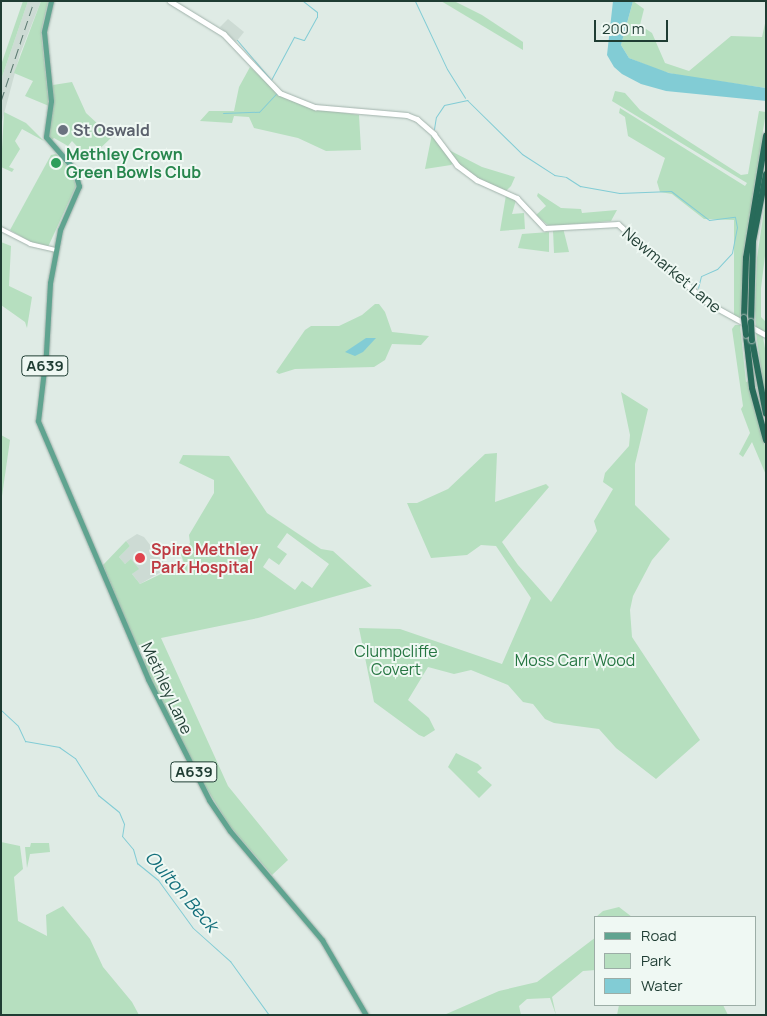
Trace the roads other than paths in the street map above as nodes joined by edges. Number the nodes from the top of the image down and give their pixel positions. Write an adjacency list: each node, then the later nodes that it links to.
1 (51, 1): 6 (main road, A639)
2 (170, 1): 7 (main road, Newmarket Lane)
3 (766, 136): 9 (highway, bridge)
4 (766, 174): 8 (highway, bridge)
5 (1, 229): 6 (street)
6 (55, 250): 10 (main road, Methley Lane / A639)
7 (766, 335)
8 (766, 414)
9 (766, 440)
10 (366, 1015)

